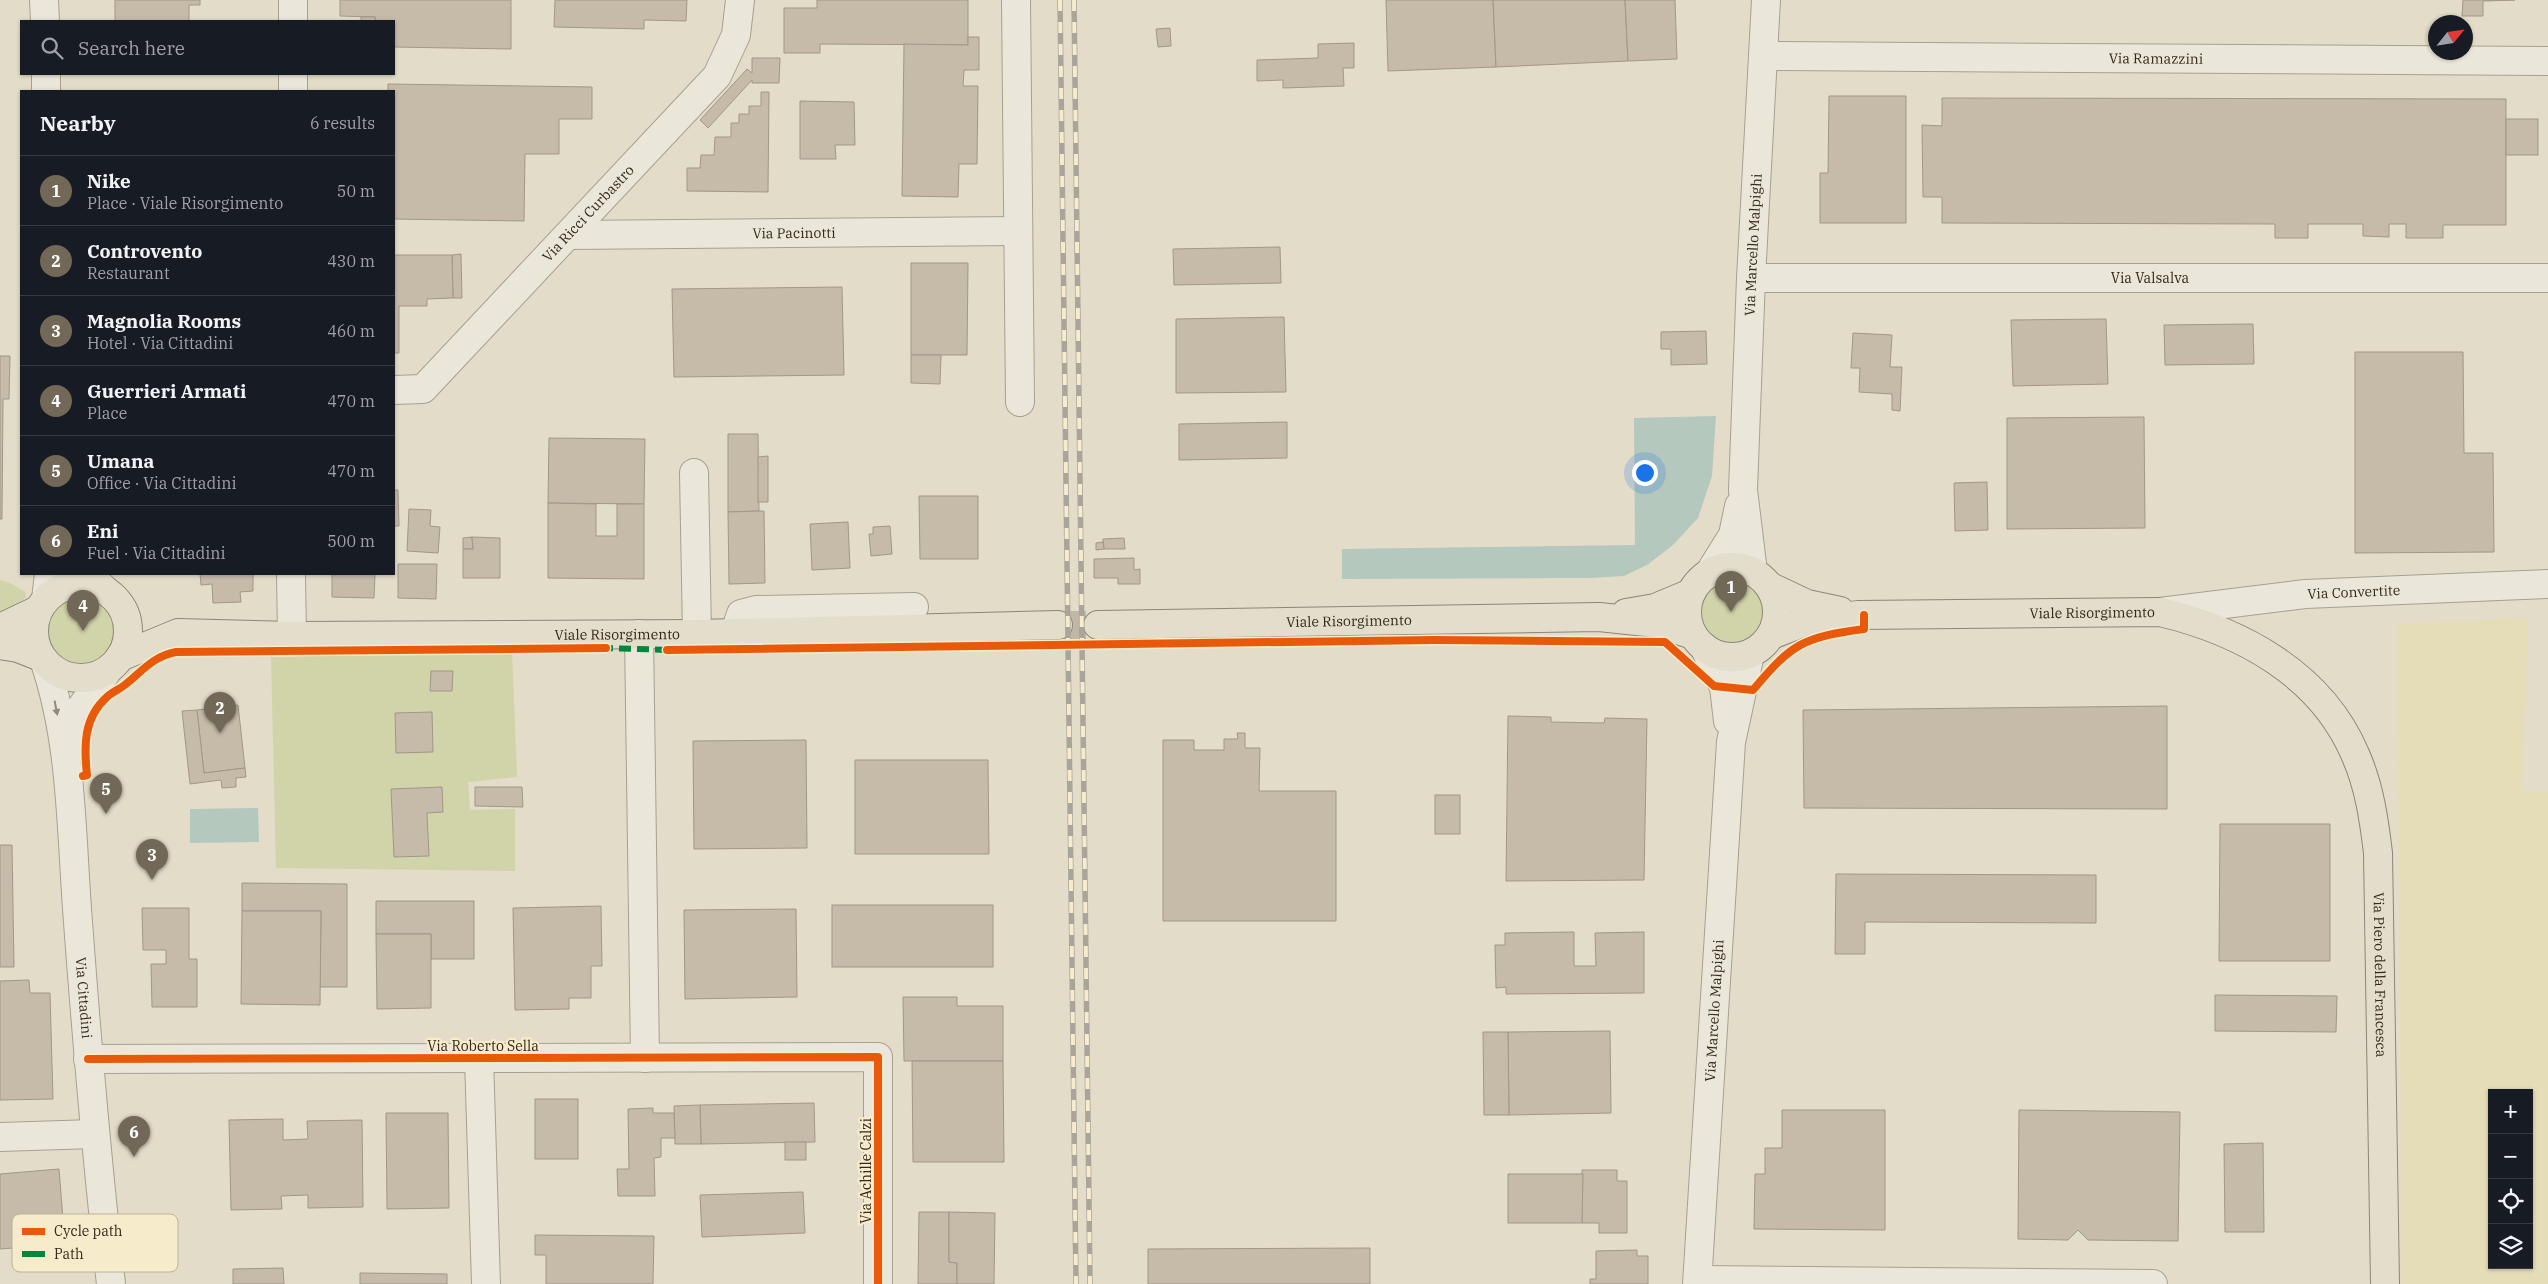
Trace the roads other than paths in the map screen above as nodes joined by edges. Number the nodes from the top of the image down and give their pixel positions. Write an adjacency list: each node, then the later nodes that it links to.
1 (44, 0): 6 (street)
2 (293, 0): 7 (street)
3 (740, 0): 15 (street, Via Ricci Curbastro)
4 (1016, 0): 14 (street)
5 (1766, 0): 8 (street, Via Marcello Malpighi)
6 (45, 20)
7 (293, 20)
8 (1764, 56): 9 (street, Via Ramazzini); 16 (street, Via Marcello Malpighi)
9 (2548, 61)
10 (46, 75): 12 (street)
11 (293, 75): 13 (street)
12 (46, 90)
13 (293, 90)
14 (1018, 231): 15 (street, Via Pacinotti); 19 (street)
15 (569, 235): 18 (street, Via Ricci Curbastro)
16 (1751, 278): 17 (street, Via Valsalva); 21 (street, Via Marcello Malpighi)
17 (2548, 278)
18 (395, 390)
19 (1020, 402)
20 (694, 473): 39 (street)
21 (1743, 490): 22 (street, Via Marcello Malpighi); 24 (street, Via Marcello Malpighi)
22 (1710, 572): 24 (main road, Viale Risorgimento); 27 (main road, Viale Risorgimento)
23 (291, 575): 41 (street)
24 (1761, 579): 31 (main road, Viale Risorgimento); 40 (main road)
25 (2548, 584): 30 (street, Via Convertite)
26 (104, 590): 28 (main road); 37 (main road, Viale Risorgimento); 46 (main road)
27 (1691, 593): 32 (main road, Viale Risorgimento); 42 (main road)
28 (45, 594): 35 (main road); 45 (main road)
29 (914, 607): 36 (street)
30 (2160, 612): 31 (main road, Viale Risorgimento); 47 (main road, Viale Risorgimento)
31 (1858, 615): 40 (main road, Viale Risorgimento)
32 (1600, 618): 34 (main road, Viale Risorgimento); 42 (main road, Viale Risorgimento)
33 (1058, 625): 36 (main road, Viale Risorgimento)
34 (1098, 625)
35 (0, 628)
36 (735, 632): 39 (main road, Viale Risorgimento)
37 (178, 634): 41 (main road, Viale Risorgimento); 46 (main road, Viale Risorgimento)
38 (639, 634): 39 (main road, Viale Risorgimento); 41 (main road, Viale Risorgimento); 52 (street)
39 (697, 634)
40 (1772, 635): 44 (main road, Viale Risorgimento)
41 (292, 636)
42 (1698, 641): 44 (main road, Viale Risorgimento); 48 (street, Via Marcello Malpighi)
43 (0, 645): 45 (main road)
44 (1750, 654): 48 (street, Via Marcello Malpighi)
45 (42, 658): 46 (main road); 49 (street, Via Cittadini, one-way to 49)
46 (114, 664): 49 (street, Via Cittadini)
47 (2307, 686): 62 (main road, Via Piero della Francesca)
48 (1731, 742): 57 (street, Via Marcello Malpighi)
49 (66, 772): 53 (street, Via Cittadini)
50 (878, 1057): 52 (street, Via Roberto Sella); 60 (street, Via Achille Calzi)
51 (479, 1058): 52 (street, Via Roberto Sella); 53 (street, Via Roberto Sella); 59 (street)
52 (645, 1058)
53 (88, 1059): 54 (street, Via Cittadini)
54 (94, 1134): 55 (street); 56 (street, Via Cittadini)
55 (0, 1137)
56 (103, 1214)
57 (1698, 1282): 58 (street, Via Marcello Malpighi)
58 (1898, 1283): 61 (street, Via Marcello Malpighi)
59 (486, 1284)
60 (878, 1284)
61 (2153, 1284)
62 (2385, 1284)

